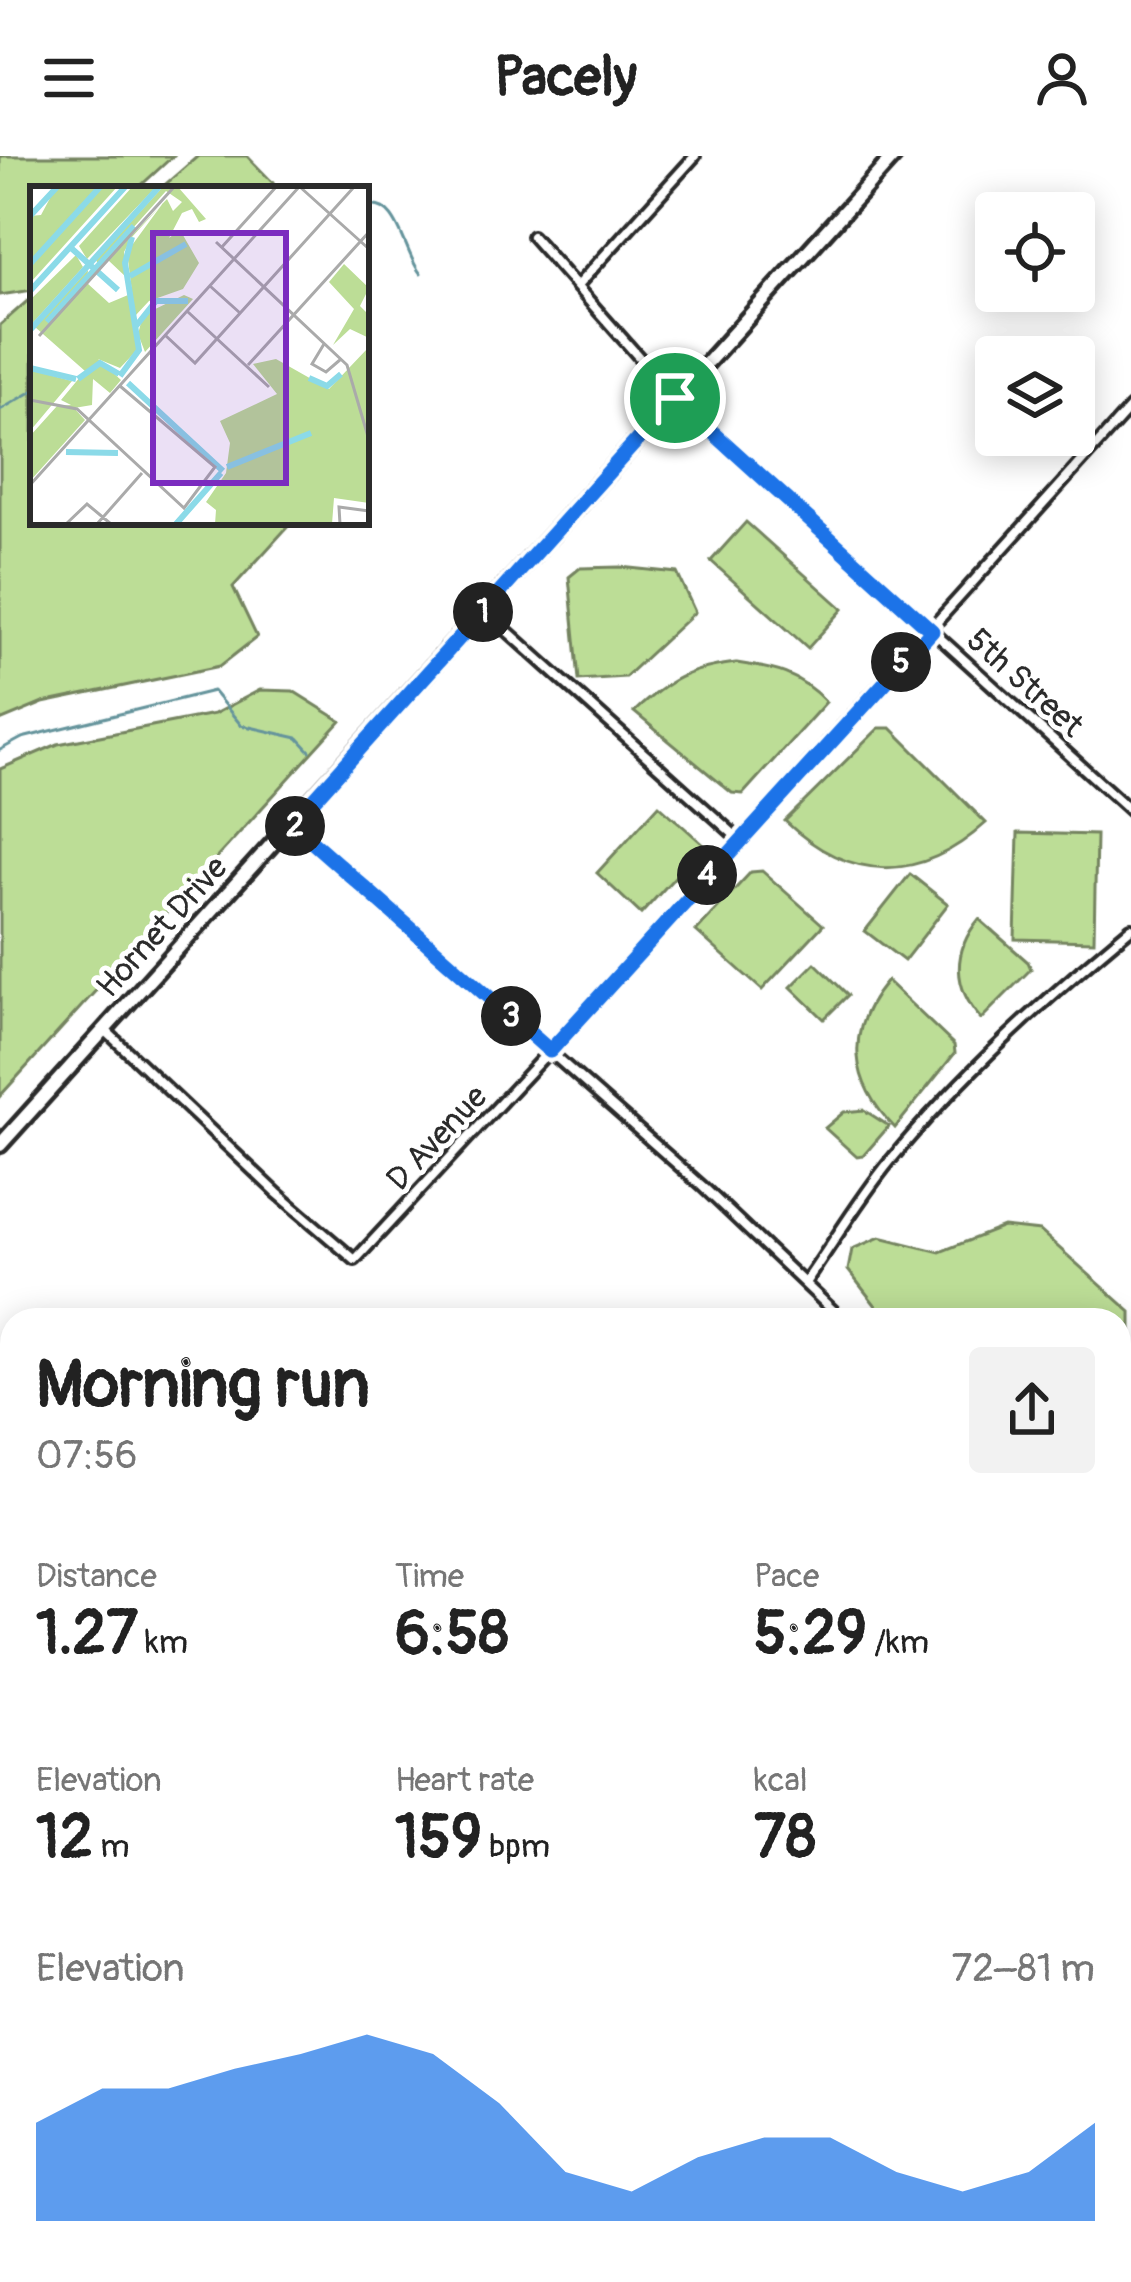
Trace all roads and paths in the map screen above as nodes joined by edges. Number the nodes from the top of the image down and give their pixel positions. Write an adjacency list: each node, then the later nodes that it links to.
1 (695, 156): 4 (street)
2 (894, 156): 5 (main road, Hornet Drive)
3 (532, 236): 4 (street, 5th Street)
4 (578, 286): 5 (street, 5th Street)
5 (675, 398): 7 (main road, Hornet Drive); 8 (street, 5th Street)
6 (1131, 406): 8 (street, D Avenue)
7 (484, 610): 10 (main road, Hornet Drive); 11 (street)
8 (932, 631): 9 (street, 5th Street); 11 (street, D Avenue)
9 (1131, 811)
10 (292, 824): 13 (main road, Hornet Drive); 14 (street)
11 (740, 840): 14 (street, D Avenue)
12 (1131, 928): 16 (street)
13 (105, 1030): 14 (street, D Avenue); 15 (main road, Hornet Drive)
14 (550, 1051): 16 (street)
15 (0, 1145)
16 (805, 1283): 17 (street)
17 (831, 1308)

